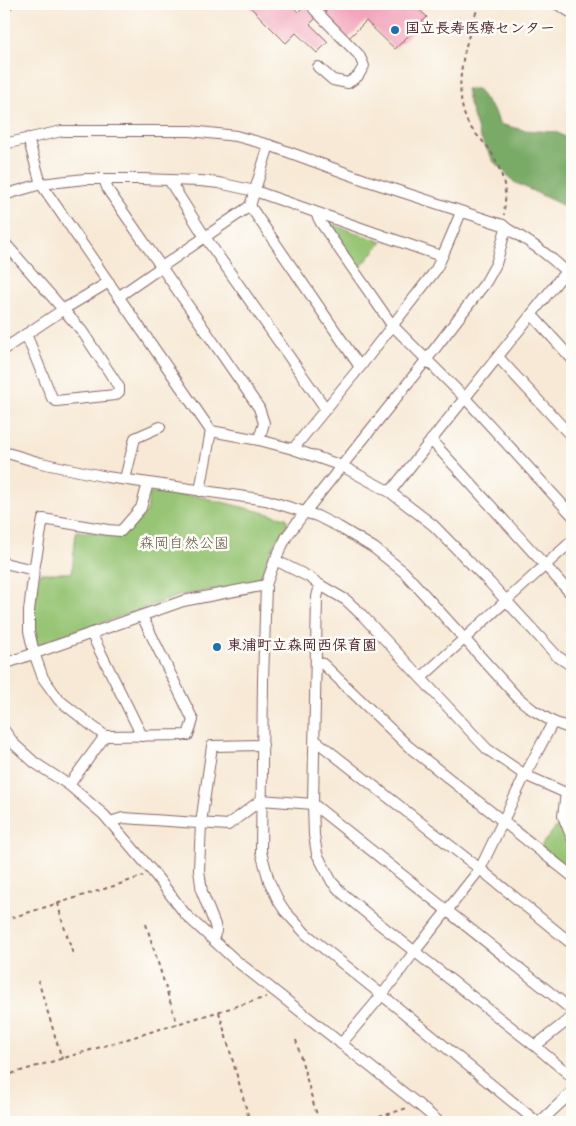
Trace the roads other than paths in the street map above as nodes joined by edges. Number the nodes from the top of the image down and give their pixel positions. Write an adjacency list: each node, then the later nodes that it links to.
1 (8, 4): 3 (street)
2 (557, 4): 5 (street)
3 (4, 7)
4 (314, 9): 6 (street)
5 (572, 13)
6 (318, 67)
7 (28, 138): 8 (street); 9 (street); 12 (street)
8 (4, 144)
9 (269, 145): 13 (street); 16 (street)
10 (104, 179): 11 (street); 12 (street); 22 (street)
11 (169, 180): 13 (street); 19 (street)
12 (41, 184): 14 (street); 24 (street)
13 (255, 191): 15 (street); 17 (street)
14 (4, 194)
15 (250, 206): 19 (street); 34 (street)
16 (461, 212): 18 (street); 21 (street)
17 (316, 214): 21 (street); 28 (street)
18 (505, 226): 23 (street); 32 (street)
19 (205, 237): 22 (street); 36 (street)
20 (4, 242): 26 (street)
21 (442, 256): 28 (street)
22 (161, 267): 25 (street); 40 (street)
23 (570, 271): 27 (street)
24 (109, 282): 25 (street); 26 (street)
25 (118, 296): 38 (street)
26 (64, 309): 29 (street); 29 (street)
27 (532, 315): 31 (street); 33 (street)
28 (392, 325): 32 (street); 34 (street)
29 (26, 334): 30 (street)
30 (4, 349)
31 (498, 357): 35 (street); 39 (street)
32 (427, 359): 35 (street); 44 (street)
33 (572, 359)
34 (360, 368): 36 (street)
35 (465, 398): 41 (street); 50 (street)
36 (326, 409): 42 (street)
37 (160, 427): 45 (street)
38 (212, 431): 40 (street); 47 (street)
39 (572, 437)
40 (259, 440): 42 (street)
41 (431, 440): 48 (street); 54 (street)
42 (293, 449): 44 (street)
43 (4, 452): 45 (street)
44 (342, 466): 48 (street); 49 (street)
45 (125, 480): 46 (street)
46 (148, 483): 47 (street); 55 (street)
47 (200, 491): 49 (street)
48 (390, 492): 59 (street)
49 (304, 512): 52 (street); 62 (street)
50 (572, 515)
51 (572, 540): 54 (street)
52 (275, 560): 56 (street); 57 (street)
53 (4, 563): 55 (street)
54 (546, 565): 58 (street); 59 (street)
55 (34, 570): 63 (street)
56 (266, 585): 60 (street); 74 (street)
57 (320, 585): 64 (street); 67 (street)
58 (572, 595)
59 (506, 602): 62 (street); 66 (street)
60 (142, 616): 61 (street); 72 (street)
61 (91, 633): 63 (street); 72 (street)
62 (464, 639): 67 (street); 68 (street)
63 (34, 653): 65 (street); 71 (street)
64 (316, 662): 73 (street); 80 (street)
65 (4, 664)
66 (572, 666)
67 (421, 678): 75 (street)
68 (553, 722): 69 (street); 75 (street)
69 (572, 729)
70 (4, 730): 76 (street)
71 (105, 736): 72 (street); 76 (street)
72 (142, 736)
73 (315, 740): 79 (street); 84 (street)
74 (263, 745): 78 (street); 82 (street)
75 (525, 775): 77 (street); 80 (street)
76 (68, 785): 81 (street)
77 (569, 794): 83 (street)
78 (261, 800): 79 (street); 82 (street); 90 (street)
79 (313, 804): 86 (street); 89 (street)
80 (504, 821): 84 (street); 85 (street)
81 (110, 822): 82 (street); 87 (street)
82 (201, 824): 87 (street)
83 (572, 838)
84 (480, 869): 86 (street); 88 (street)
85 (572, 876)
86 (448, 910): 89 (street); 91 (street)
87 (212, 939): 93 (street)
88 (572, 944)
89 (415, 951): 90 (street); 94 (street)
90 (382, 995): 93 (street); 98 (street)
91 (572, 1010)
92 (572, 1017): 94 (street)
93 (341, 1044): 97 (street)
94 (535, 1046): 95 (street)
95 (572, 1077)
96 (572, 1092): 98 (street)
97 (439, 1122)
98 (539, 1122)

